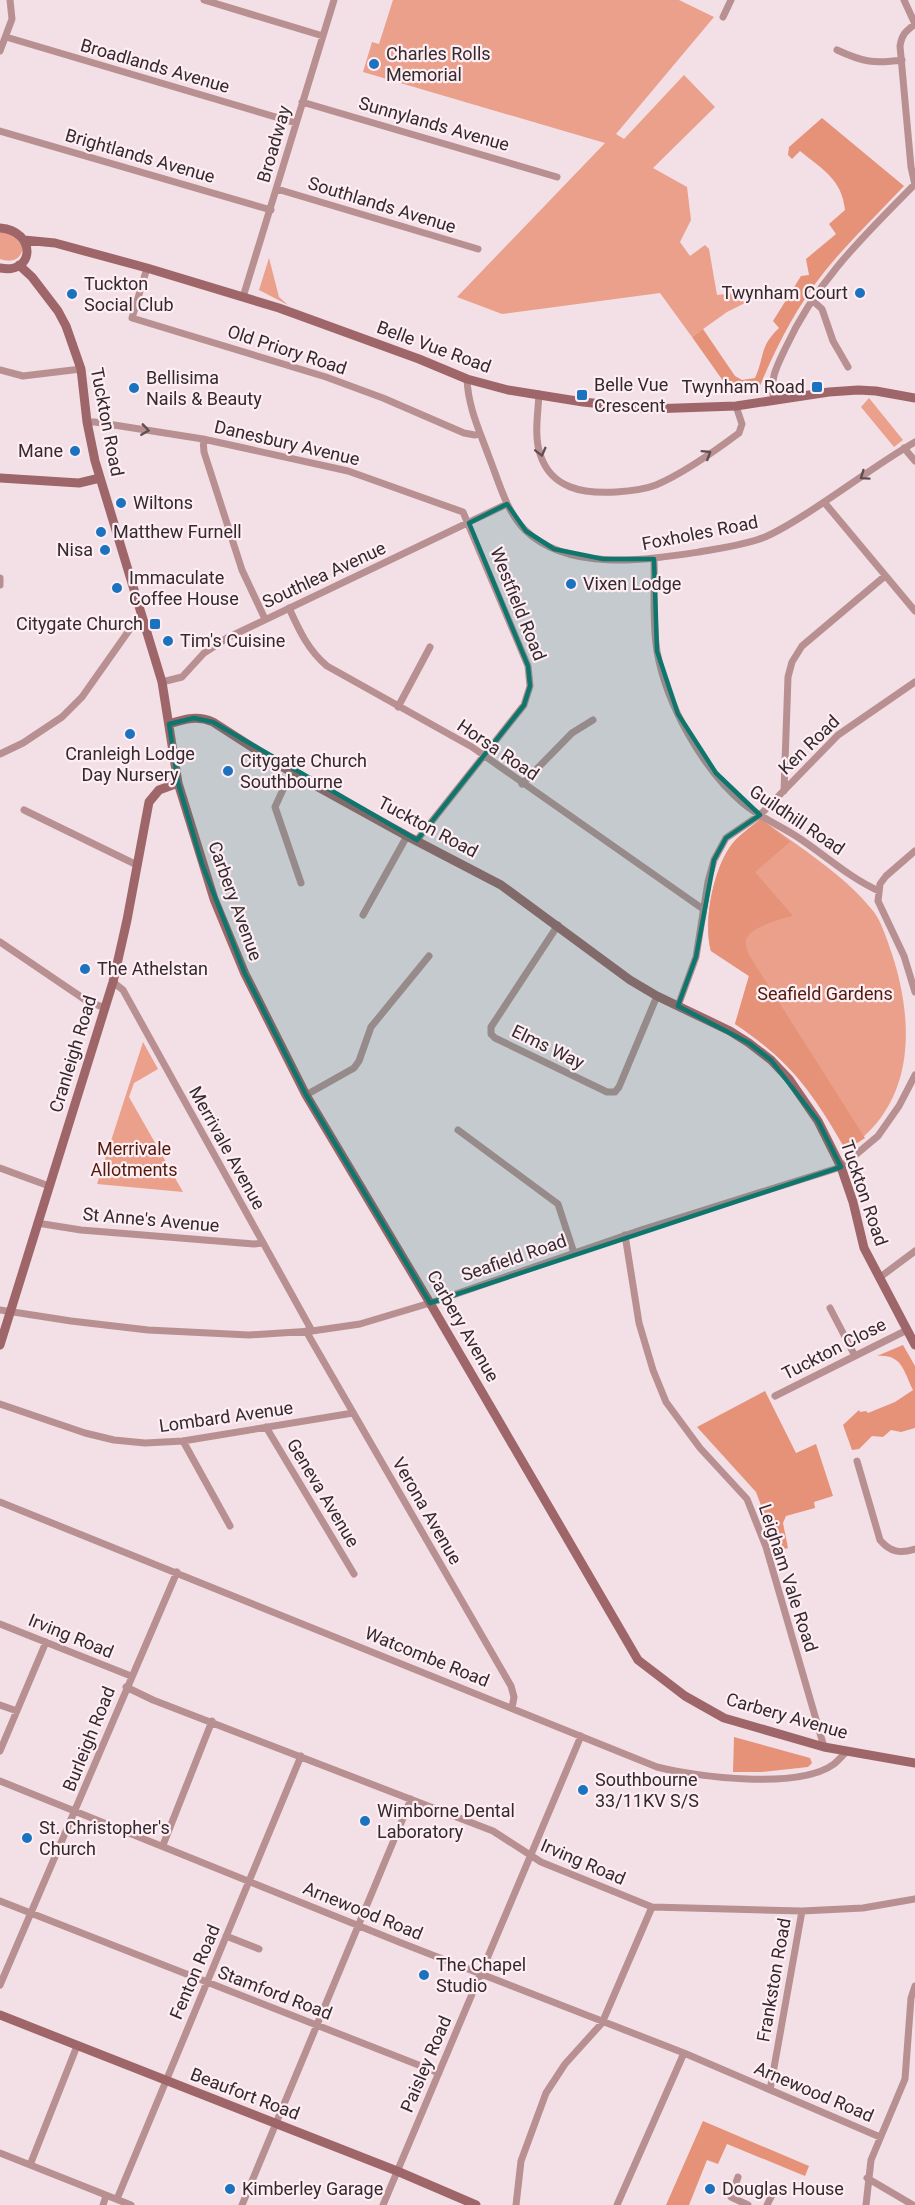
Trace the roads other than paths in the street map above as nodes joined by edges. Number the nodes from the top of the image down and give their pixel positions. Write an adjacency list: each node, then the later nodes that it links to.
1 (9, 0): 9 (street)
2 (204, 0): 8 (street)
3 (334, 0): 8 (street, Broadway)
4 (731, 0): 6 (street)
5 (904, 0): 7 (street)
6 (723, 17)
7 (915, 24): 12 (street)
8 (323, 36): 13 (street, Broadway)
9 (6, 38): 11 (street); 14 (street, Broadlands Avenue)
10 (837, 50): 12 (street)
11 (0, 51)
12 (902, 60): 17 (street)
13 (302, 102): 14 (street, Broadway); 16 (street, Sunnylands Avenue)
14 (296, 123): 18 (street, Broadway)
15 (0, 131): 19 (street, Brightlands Avenue)
16 (557, 177)
17 (915, 184): 27 (street)
18 (277, 189): 19 (street, Broadway); 22 (street, Southlands Avenue)
19 (271, 210): 26 (street, Broadway)
20 (0, 228): 21 (street)
21 (24, 240): 23 (street); 25 (street, Belle Vue Road)
22 (478, 249)
23 (20, 265): 24 (street); 29 (street, Tuckton Road)
24 (0, 268)
25 (147, 268): 26 (street, Belle Vue Road); 37 (street, Old Priory Road)
26 (243, 297): 31 (street, Belle Vue Road)
27 (812, 300): 28 (street); 34 (street)
28 (848, 367)
29 (81, 369): 30 (street); 36 (street, Tuckton Road)
30 (0, 370)
31 (467, 379): 32 (street, Belle Vue Road); 37 (street, Foxholes Road)
32 (538, 394): 35 (street, Belle Vue Road); 35 (street, one-way to 35)
33 (915, 398): 34 (street, Belle Vue Road)
34 (774, 400): 35 (street, Belle Vue Road)
35 (736, 406)
36 (87, 422): 38 (street, Danesbury Avenue, one-way to 38); 43 (street, Tuckton Road)
37 (480, 433): 45 (street, Foxholes Road)
38 (203, 439): 46 (street, Danesbury Avenue); 53 (street)
39 (915, 442): 40 (street, Foxholes Road)
40 (904, 448): 41 (street); 44 (street, Foxholes Road, one-way to 44)
41 (915, 461)
42 (0, 478): 43 (street)
43 (100, 478): 54 (street, Tuckton Road)
44 (824, 502): 47 (street, Foxholes Road); 48 (street)
45 (507, 504): 46 (street, Southlea Avenue); 47 (street, Foxholes Road)
46 (469, 523): 51 (street, Southlea Avenue); 62 (street, Westfield Road)
47 (654, 559): 68 (street, Guildhill Road)
48 (885, 576): 52 (street); 66 (street)
49 (0, 578): 50 (street)
50 (0, 585)
51 (289, 608): 53 (street, Southlea Avenue); 58 (street, Horsa Road)
52 (915, 611)
53 (265, 619): 56 (street, Southlea Avenue)
54 (145, 622): 56 (street, Tuckton Road); 61 (street)
55 (430, 647): 58 (street)
56 (162, 682): 60 (street, Tuckton Road)
57 (915, 682): 66 (street, Ken Road)
58 (398, 707): 62 (street, Horsa Road)
59 (593, 720): 65 (street)
60 (169, 724): 63 (street, Tuckton Road); 64 (street, Carbery Avenue)
61 (0, 754)
62 (483, 755): 65 (street, Horsa Road); 69 (street, Westfield Road)
63 (291, 772): 69 (street, Tuckton Road); 72 (street)
64 (178, 783): 71 (street, Cranleigh Road); 85 (street, Carbery Avenue)
65 (522, 784): 74 (street, Horsa Road)
66 (784, 791): 68 (street, Ken Road)
67 (24, 810): 71 (street)
68 (760, 814): 73 (street, Guildhill Road); 74 (street, Ken Road)
69 (412, 838): 75 (street, Westfield Road); 76 (street, Tuckton Road)
70 (915, 852): 73 (street)
71 (137, 865): 79 (street, Cranleigh Road)
72 (301, 883)
73 (879, 891): 80 (street)
74 (703, 909): 82 (street, Ken Road)
75 (363, 915)
76 (558, 925): 81 (street, Tuckton Road); 81 (street, Elms Way)
77 (0, 942): 83 (street)
78 (429, 956): 85 (street)
79 (113, 982): 83 (street, Cranleigh Road); 92 (street, Merrivale Avenue)
80 (915, 992)
81 (657, 996): 82 (street, Tuckton Road)
82 (678, 1006): 87 (street, Tuckton Road)
83 (105, 1008): 89 (street, Cranleigh Road)
84 (915, 1075): 87 (street, Seafield Road)
85 (306, 1095): 96 (street, Carbery Avenue)
86 (458, 1130): 94 (street)
87 (841, 1167): 91 (street, Seafield Road); 95 (street, Tuckton Road)
88 (0, 1168): 89 (street)
89 (49, 1186): 90 (street, Cranleigh Road)
90 (37, 1223): 92 (street, St Anne's Avenue); 98 (street, Cranleigh Road)
91 (625, 1235): 94 (street, Seafield Road); 124 (street, Leigham Vale Road)
92 (263, 1243): 100 (street, Merrivale Avenue)
93 (915, 1251): 95 (street)
94 (574, 1253): 96 (street, Seafield Road)
95 (879, 1278): 99 (street, Tuckton Road)
96 (430, 1303): 100 (street, Seafield Road); 124 (street, Carbery Avenue)
97 (830, 1308): 103 (street)
98 (5, 1311): 100 (street, Seafield Road); 102 (street, Cranleigh Road)
99 (907, 1330): 101 (street, Tuckton Road); 103 (street, Tuckton Close)
100 (309, 1331): 106 (street, Verona Avenue)
101 (915, 1345)
102 (0, 1346)
103 (855, 1356): 104 (street, Tuckton Close)
104 (775, 1396)
105 (0, 1404): 108 (street, Lombard Avenue)
106 (353, 1413): 107 (street, Lombard Avenue); 120 (street, Verona Avenue)
107 (266, 1427): 108 (street, Lombard Avenue); 114 (street, Geneva Avenue)
108 (183, 1441): 111 (street)
109 (857, 1461): 112 (street)
110 (0, 1502): 113 (street, Watcombe Road)
111 (230, 1526)
112 (915, 1549)
113 (177, 1572): 117 (street, Burleigh Road); 120 (street, Watcombe Road)
114 (354, 1574)
115 (0, 1624): 116 (street, Irving Road)
116 (46, 1642): 117 (street, Irving Road); 121 (street)
117 (131, 1676): 118 (street, Burleigh Road)
118 (126, 1687): 122 (street, Irving Road); 131 (street, Burleigh Road)
119 (0, 1705): 121 (street)
120 (512, 1708): 123 (street, Watcombe Road)
121 (17, 1711): 125 (street)
122 (212, 1721): 127 (street, Irving Road); 132 (street)
123 (581, 1736): 126 (street, Watcombe Road); 133 (street, Paisley Road)
124 (824, 1747): 126 (street, Carbery Avenue)
125 (0, 1750)
126 (847, 1751): 128 (street, Carbery Avenue)
127 (301, 1756): 130 (street, Irving Road); 134 (street, Fenton Road)
128 (915, 1764)
129 (0, 1781): 131 (street, Arnewood Road)
130 (411, 1799): 133 (street, Irving Road); 140 (street)
131 (75, 1811): 132 (street, Arnewood Road); 139 (street, Burleigh Road)
132 (163, 1845): 134 (street, Arnewood Road)
133 (531, 1856): 137 (street, Irving Road); 143 (street, Paisley Road)
134 (248, 1880): 140 (street, Arnewood Road); 141 (street, Fenton Road)
135 (915, 1899): 138 (street, Irving Road)
136 (0, 1901): 139 (street, Stamford Road)
137 (652, 1907): 138 (street, Irving Road); 148 (street)
138 (802, 1911): 154 (street, Frankston Road)
139 (30, 1913): 144 (street, Stamford Road); 145 (street, Burleigh Road)
140 (358, 1926): 143 (street, Arnewood Road); 149 (street)
141 (226, 1936): 142 (street); 144 (street, Fenton Road)
142 (259, 1949)
143 (480, 1974): 148 (street, Arnewood Road); 152 (street, Paisley Road)
144 (207, 1982): 149 (street, Stamford Road); 153 (street, Fenton Road)
145 (0, 1985)
146 (915, 1986): 156 (street)
147 (0, 2015): 150 (street, Beaufort Road)
148 (602, 2023): 151 (street, Arnewood Road); 170 (street)
149 (317, 2026): 152 (street, Stamford Road); 155 (street)
150 (77, 2046): 153 (street, Beaufort Road); 158 (street)
151 (684, 2053): 154 (street, Arnewood Road); 171 (street)
152 (439, 2073): 159 (street, Paisley Road)
153 (166, 2081): 155 (street, Beaufort Road); 164 (street, Fenton Road)
154 (770, 2090): 156 (street, Arnewood Road)
155 (276, 2124): 159 (street, Beaufort Road); 167 (street)
156 (880, 2137): 161 (street)
157 (0, 2153): 158 (street)
158 (30, 2164): 163 (street)
159 (397, 2171): 168 (street, Paisley Road); 169 (street, Beaufort Road)
160 (738, 2177): 172 (street)
161 (867, 2178): 174 (street); 175 (street)
162 (775, 2189): 173 (street)
163 (106, 2196): 164 (street); 165 (street)
164 (117, 2199): 166 (street)
165 (103, 2205)
166 (131, 2205)
167 (242, 2205)
168 (382, 2205)
169 (477, 2205)
170 (516, 2205)
171 (617, 2205)
172 (748, 2205)
173 (767, 2205)
174 (866, 2205)
175 (913, 2205)

